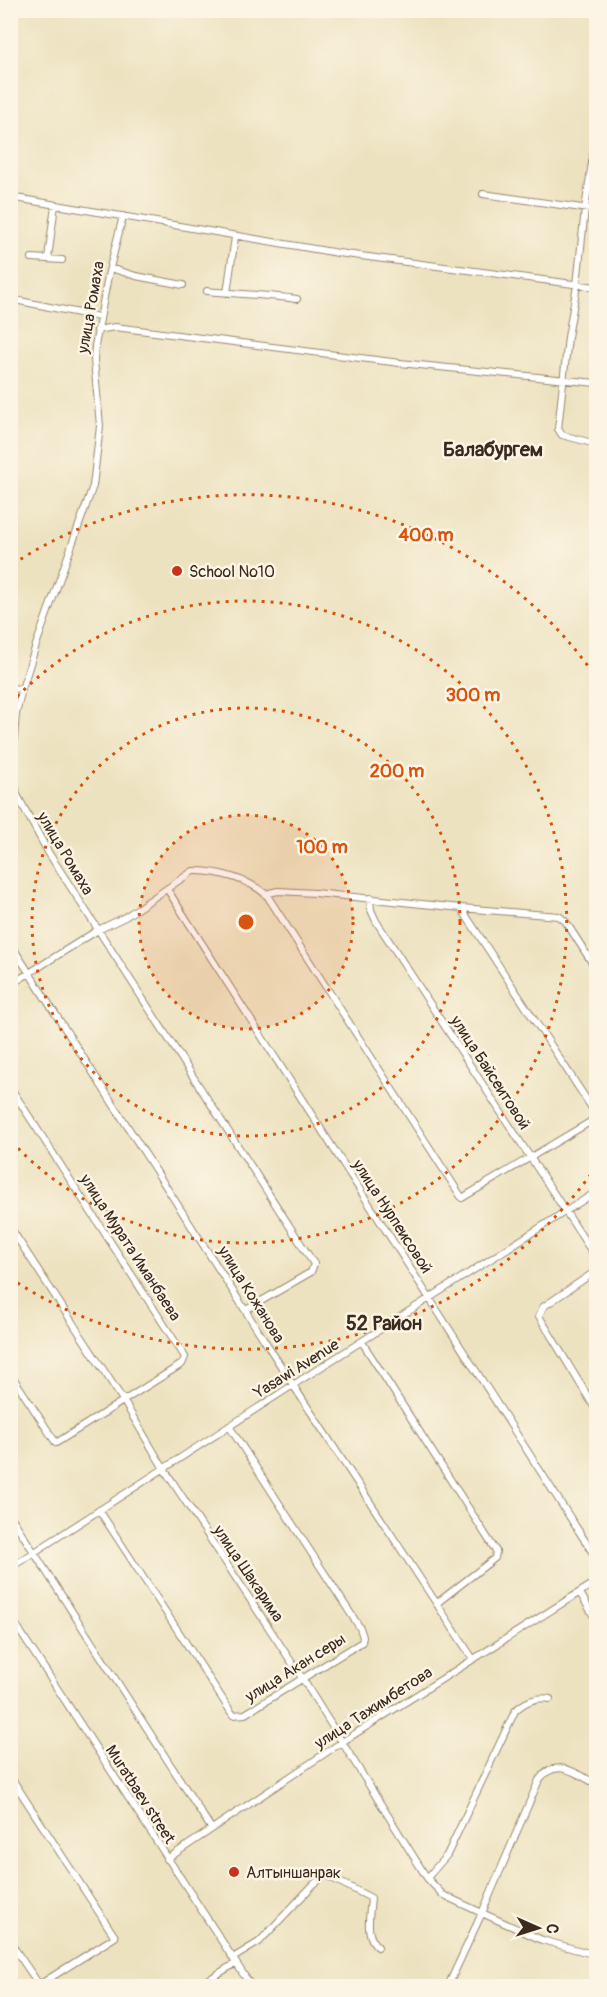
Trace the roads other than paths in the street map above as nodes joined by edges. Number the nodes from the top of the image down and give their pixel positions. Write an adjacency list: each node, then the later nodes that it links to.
1 (597, 136): 5 (street)
2 (483, 194): 5 (street)
3 (10, 198): 4 (street)
4 (56, 205): 7 (street); 10 (street)
5 (585, 208): 6 (street); 14 (street)
6 (597, 210)
7 (123, 216): 8 (street); 12 (street, улица Ромаха)
8 (235, 237): 14 (street); 17 (street)
9 (32, 258): 10 (street)
10 (48, 258): 11 (street)
11 (62, 261)
12 (110, 268): 13 (street); 20 (street, улица Ромаха)
13 (183, 285)
14 (577, 285): 15 (street); 22 (street)
15 (597, 287)
16 (207, 291): 17 (street)
17 (227, 293): 19 (street)
18 (10, 299): 20 (street)
19 (297, 299)
20 (99, 317): 21 (street, улица Ромаха)
21 (97, 330): 22 (street); 26 (street, улица Ромаха)
22 (564, 379): 23 (street); 24 (street)
23 (597, 383)
24 (597, 444)
25 (10, 688): 26 (street)
26 (22, 689): 31 (street, улица Ромаха)
27 (167, 889): 28 (street); 31 (street); 43 (street, улица Нурпеисовой)
28 (265, 894): 29 (street); 37 (street)
29 (370, 898): 30 (street); 37 (street, улица Байсеитовой)
30 (461, 908): 33 (street); 37 (street)
31 (98, 930): 34 (street); 44 (street, улица Ромаха)
32 (10, 943): 34 (street, улица Кожанова)
33 (597, 969)
34 (30, 972): 35 (street); 44 (street, улица Кожанова)
35 (10, 985)
36 (10, 1087): 48 (street, улица Мурата Иманбаева)
37 (531, 1156): 39 (street, улица Байсеитовой)
38 (597, 1192): 39 (street, Yasawi Avenue)
39 (566, 1212): 41 (street, улица Байсеитовой); 43 (street, Yasawi Avenue)
40 (10, 1227): 48 (street, улица Шакарима)
41 (597, 1257)
42 (597, 1271): 49 (street)
43 (430, 1298): 45 (street, Yasawi Avenue); 55 (street, улица Нурпеисовой)
44 (246, 1310): 47 (street, улица Кожанова)
45 (362, 1342): 47 (street, Yasawi Avenue); 59 (street)
46 (10, 1373): 48 (street, улица Мурата Иманбаева)
47 (294, 1384): 50 (street, Yasawi Avenue); 59 (street, улица Кожанова)
48 (123, 1400): 51 (street, улица Шакарима)
49 (597, 1410)
50 (229, 1426): 51 (street, Yasawi Avenue); 63 (street, улица Акан серы)
51 (164, 1469): 52 (street, Yasawi Avenue); 63 (street, улица Шакарима)
52 (99, 1510): 54 (street, Yasawi Avenue); 63 (street, улица Акан серы)
53 (10, 1515): 54 (street)
54 (35, 1552): 56 (street, Yasawi Avenue); 68 (street)
55 (597, 1558)
56 (10, 1568)
57 (597, 1582): 58 (street, улица Тажимбетова)
58 (580, 1593): 61 (street); 62 (street, улица Тажимбетова)
59 (437, 1603): 62 (street, улица Кожанова)
60 (10, 1616): 69 (street, Muratbaev street)
61 (597, 1620)
62 (473, 1659): 65 (street, улица Тажимбетова)
63 (302, 1678): 65 (street, улица Шакарима)
64 (550, 1699): 70 (street)
65 (342, 1742): 68 (street, улица Тажимбетова); 70 (street, улица Шакарима)
66 (10, 1776): 76 (street)
67 (597, 1784): 71 (street)
68 (211, 1828): 69 (street, улица Тажимбетова)
69 (167, 1859): 75 (street, Muratbaev street)
70 (427, 1878): 71 (street, улица Шакарима)
71 (482, 1913): 74 (street, улица Шакарима); 79 (street)
72 (10, 1942): 76 (street)
73 (378, 1947): 75 (street)
74 (597, 1955)
75 (235, 1960): 77 (street); 78 (street, Muratbaev street)
76 (39, 1986)
77 (198, 1986)
78 (251, 1986)
79 (448, 1986)

